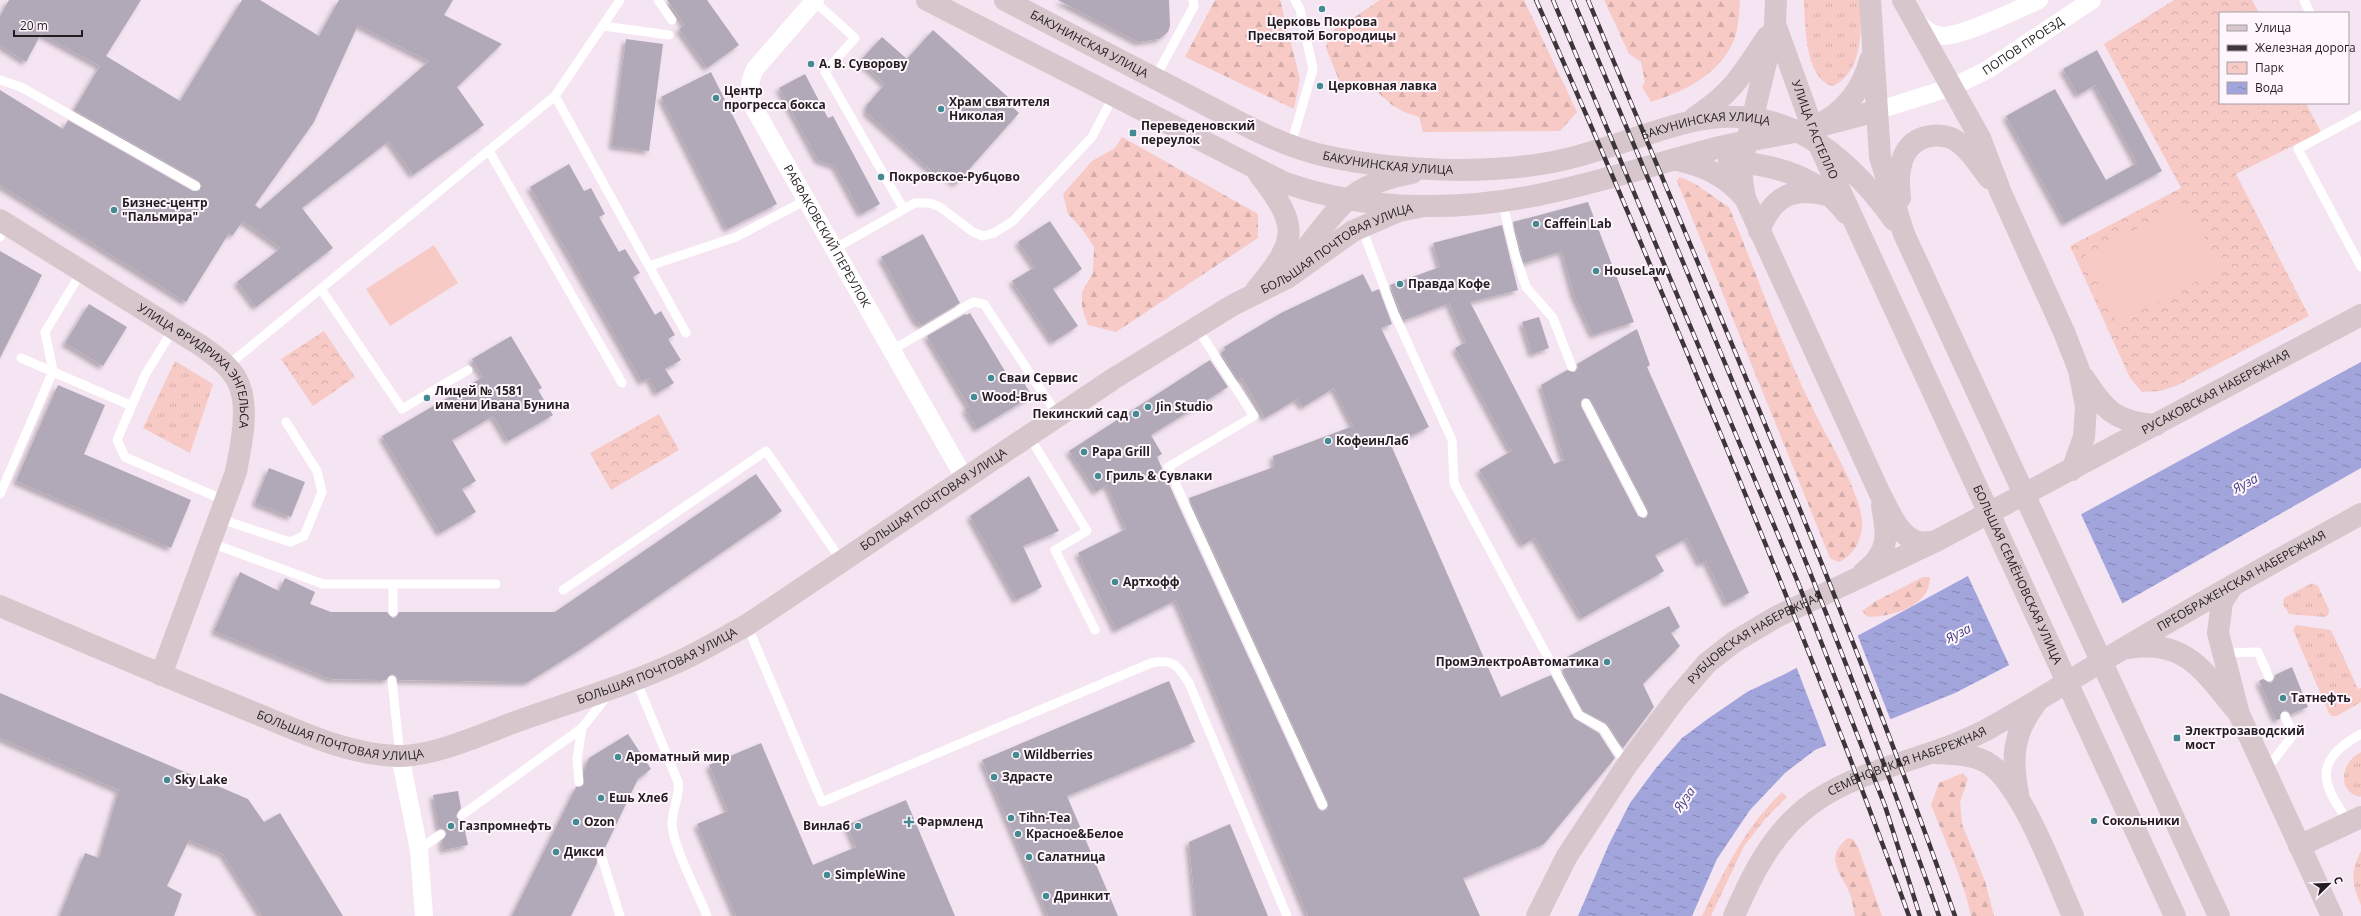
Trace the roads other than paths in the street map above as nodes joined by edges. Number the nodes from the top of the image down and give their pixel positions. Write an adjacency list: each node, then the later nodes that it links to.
1 (620, 0): 18 (lane)
2 (658, 0): 16 (lane)
3 (815, 0): 41 (street, РАБФАКОВСКИЙ ПЕРЕУЛОК); 45 (lane)
4 (927, 0): 24 (main road, БАКУНИНСКАЯ УЛИЦА)
5 (1005, 0): 21 (main road, БАКУНИНСКАЯ УЛИЦА)
6 (1193, 0): 21 (lane)
7 (1295, 0): 31 (lane)
8 (1776, 0): 17 (main road, УЛИЦА ГАСТЕЛЛО)
9 (1870, 0): 20 (main road)
10 (1903, 0): 15 (main road)
11 (2039, 0): 15 (street)
12 (2092, 0): 23 (street, ПОПОВ ПРОЕЗД)
13 (2304, 0): 14 (lane)
14 (2310, 12)
15 (1913, 19): 23 (main road)
16 (672, 20)
17 (1775, 24): 28 (main road); 29 (main road, УЛИЦА ГАСТЕЛЛО); 30 (main road, УЛИЦА ГАСТЕЛЛО)
18 (603, 26): 19 (lane); 25 (lane)
19 (669, 35)
20 (1873, 50): 26 (main road); 30 (main road)
21 (1155, 78): 31 (main road, БАКУНИНСКАЯ УЛИЦА)
22 (0, 80): 37 (lane)
23 (1952, 87): 26 (street, ПОПОВ ПРОЕЗД); 38 (main road)
24 (1114, 95): 35 (main road, БАКУНИНСКАЯ УЛИЦА); 45 (lane)
25 (555, 96): 32 (lane); 52 (lane)
26 (1876, 111): 30 (main road, БАКУНИНСКАЯ УЛИЦА); 50 (main road)
27 (2361, 115): 53 (lane)
28 (1754, 117): 29 (main road, БАКУНИНСКАЯ УЛИЦА); 30 (main road, БАКУНИНСКАЯ УЛИЦА); 33 (main road)
29 (1688, 122): 36 (main road, БАКУНИНСКАЯ УЛИЦА)
30 (1809, 134): 33 (main road, БАКУНИНСКАЯ УЛИЦА); 49 (main road, УЛИЦА ГАСТЕЛЛО); 50 (main road, БАКУНИНСКАЯ УЛИЦА)
31 (1291, 145): 36 (main road, БАКУНИНСКАЯ УЛИЦА)
32 (489, 151): 55 (lane); 68 (lane)
33 (1745, 152): 34 (main road, БАКУНИНСКАЯ УЛИЦА); 39 (main road, БАКУНИНСКАЯ УЛИЦА); 40 (main road)
34 (1676, 159): 40 (main road); 43 (main road, БАКУНИНСКАЯ УЛИЦА)
35 (1253, 166): 42 (main road, БАКУНИНСКАЯ УЛИЦА); 56 (main road)
36 (1427, 170): 42 (main road, БОЛЬШАЯ ПОЧТОВАЯ УЛИЦА)
37 (196, 186)
38 (2001, 193): 50 (main road); 66 (main road)
39 (1828, 195): 48 (main road); 49 (main road, БАКУНИНСКАЯ УЛИЦА)
40 (1745, 198): 48 (main road)
41 (806, 200): 51 (street, РАБФАКОВСКИЙ ПЕРЕУЛОК); 52 (lane)
42 (1348, 200): 44 (main road, БАКУНИНСКАЯ УЛИЦА); 56 (main road, БОЛЬШАЯ ПОЧТОВАЯ УЛИЦА)
43 (1502, 201): 44 (main road, БАКУНИНСКАЯ УЛИЦА); 64 (lane)
44 (1424, 206): 46 (main road, БОЛЬШАЯ ПОЧТОВАЯ УЛИЦА)
45 (903, 208): 51 (lane)
46 (1361, 226): 56 (main road, БОЛЬШАЯ ПОЧТОВАЯ УЛИЦА); 108 (lane)
47 (2, 227): 54 (main road, УЛИЦА ФРИДРИХА ЭНГЕЛЬСА)
48 (1759, 232): 78 (main road)
49 (1862, 233): 126 (main road, БОЛЬШАЯ СЕМЁНОВСКАЯ УЛИЦА)
50 (1904, 234): 127 (main road)
51 (834, 249): 61 (street, РАБФАКОВСКИЙ ПЕРЕУЛОК)
52 (650, 266): 60 (lane)
53 (2361, 268)
54 (82, 271): 58 (main road, УЛИЦА ФРИДРИХА ЭНГЕЛЬСА); 67 (lane)
55 (321, 289): 63 (lane); 65 (lane)
56 (1252, 296): 59 (main road, БОЛЬШАЯ ПОЧТОВАЯ УЛИЦА)
57 (2361, 315): 73 (main road, РУСАКОВСКАЯ НАБЕРЕЖНАЯ)
58 (174, 328): 63 (main road, УЛИЦА ФРИДРИХА ЭНГЕЛЬСА); 70 (lane)
59 (1196, 328): 71 (main road, БОЛЬШАЯ ПОЧТОВАЯ УЛИЦА); 112 (lane)
60 (686, 333)
61 (891, 350): 71 (lane); 76 (street, РАБФАКОВСКИЙ ПЕРЕУЛОК)
62 (21, 358): 67 (lane)
63 (227, 366): 79 (main road, УЛИЦА ФРИДРИХА ЭНГЕЛЬСА)
64 (1572, 367)
65 (468, 370)
66 (2079, 370): 73 (main road); 75 (main road)
67 (53, 372): 70 (lane); 77 (lane)
68 (622, 383)
69 (1586, 403): 80 (lane)
70 (132, 406): 79 (lane)
71 (1058, 416): 74 (main road, БОЛЬШАЯ ПОЧТОВАЯ УЛИЦА)
72 (286, 422): 79 (lane)
73 (2156, 426): 75 (main road, РУСАКОВСКАЯ НАБЕРЕЖНАЯ)
74 (1029, 436): 76 (main road, БОЛЬШАЯ ПОЧТОВАЯ УЛИЦА); 93 (lane)
75 (2072, 470): 82 (main road, РУБЦОВСКАЯ НАБЕРЕЖНАЯ)
76 (964, 479): 84 (main road, БОЛЬШАЯ ПОЧТОВАЯ УЛИЦА)
77 (0, 494)
78 (1880, 494): 82 (main road); 85 (main road)
79 (223, 510): 83 (main road, УЛИЦА ФРИДРИХА ЭНГЕЛЬСА)
80 (1643, 513)
81 (2361, 514): 88 (main road, ПРЕОБРАЖЕНСКАЯ НАБЕРЕЖНАЯ)
82 (1936, 542): 85 (main road, РУБЦОВСКАЯ НАБЕРЕЖНАЯ)
83 (211, 543): 86 (lane); 96 (main road, УЛИЦА ФРИДРИХА ЭНГЕЛЬСА)
84 (841, 560): 89 (lane); 92 (main road, БОЛЬШАЯ ПОЧТОВАЯ УЛИЦА)
85 (1850, 582): 108 (main road, РУБЦОВСКАЯ НАБЕРЕЖНАЯ)
86 (393, 584): 87 (lane); 91 (lane)
87 (496, 584)
88 (2233, 585): 94 (main road, ПРЕОБРАЖЕНСКАЯ НАБЕРЕЖНАЯ); 95 (main road)
89 (563, 590)
90 (0, 606): 96 (main road, БОЛЬШАЯ ПОЧТОВАЯ УЛИЦА)
91 (393, 612)
92 (747, 624): 98 (main road, БОЛЬШАЯ ПОЧТОВАЯ УЛИЦА); 122 (lane)
93 (1094, 630)
94 (2122, 649): 101 (main road, СЕМЁНОВСКАЯ НАБЕРЕЖНАЯ); 102 (main road)
95 (2224, 653): 97 (lane); 102 (main road)
96 (161, 675): 107 (main road, БОЛЬШАЯ ПОЧТОВАЯ УЛИЦА)
97 (2269, 677)
98 (636, 678): 100 (main road, БОЛЬШАЯ ПОЧТОВАЯ УЛИЦА); 121 (lane)
99 (392, 680): 107 (lane)
100 (615, 686): 104 (lane); 107 (main road, БОЛЬШАЯ ПОЧТОВАЯ УЛИЦА)
101 (2041, 698): 106 (main road, СЕМЁНОВСКАЯ НАБЕРЕЖНАЯ); 111 (main road)
102 (2239, 714): 109 (main road)
103 (2285, 716): 109 (lane)
104 (582, 728): 110 (lane); 113 (lane)
105 (2361, 734): 114 (lane)
106 (1933, 753): 111 (main road); 124 (main road, СЕМЁНОВСКАЯ НАБЕРЕЖНАЯ)
107 (400, 756): 117 (street)
108 (1627, 764): 123 (main road, РУБЦОВСКАЯ НАБЕРЕЖНАЯ)
109 (2265, 771): 116 (main road)
110 (579, 782)
111 (2019, 799): 125 (main road)
112 (1322, 805)
113 (462, 815)
114 (2356, 820): 116 (main road)
115 (440, 834): 117 (lane)
116 (2299, 846): 128 (main road)
117 (419, 850): 119 (street)
118 (602, 855): 120 (lane)
119 (424, 916)
120 (620, 916)
121 (707, 916)
122 (1287, 916)
123 (1537, 916)
124 (1734, 916)
125 (2073, 916)
126 (2175, 916)
127 (2219, 916)
128 (2332, 916)

